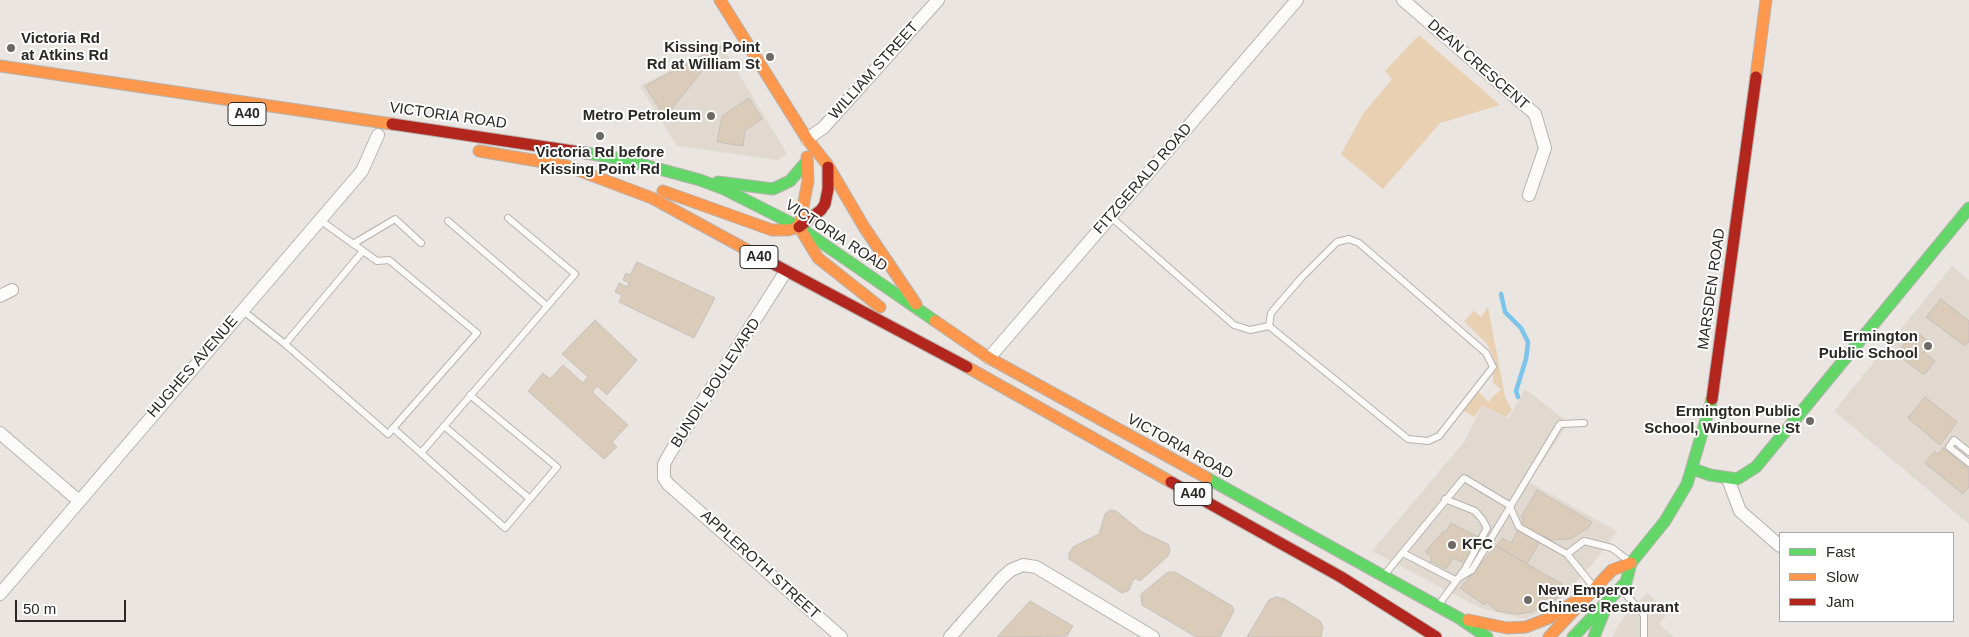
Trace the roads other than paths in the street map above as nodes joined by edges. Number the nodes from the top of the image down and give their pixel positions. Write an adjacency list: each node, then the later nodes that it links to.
1 (720, 0): 10 (main road)
2 (938, 0): 10 (street, WILLIAM STREET)
3 (1297, 0): 19 (street, FITZGERALD ROAD)
4 (1403, 0): 16 (street, DEAN CRESCENT)
5 (1766, 0): 44 (main road, MARSDEN ROAD)
6 (0, 66): 15 (main road, VICTORIA ROAD / A40)
7 (0, 74): 8 (main road, A40)
8 (310, 124)
9 (378, 135): 20 (street, HUGHES AVENUE)
10 (807, 140): 12 (main road); 13 (main road)
11 (465, 149): 14 (main road, VICTORIA ROAD / A40)
12 (807, 161): 15 (main road); 22 (main road)
13 (828, 164): 22 (main road); 31 (main road)
14 (567, 166): 22 (main road); 26 (main road, VICTORIA ROAD / A40)
15 (700, 180): 22 (main road, VICTORIA ROAD / A40)
16 (1530, 195)
17 (1969, 208): 45 (main road)
18 (508, 218): 29 (lane)
19 (1111, 218): 32 (lane); 35 (street, FITZGERALD ROAD)
20 (320, 220): 24 (lane); 30 (street, HUGHES AVENUE)
21 (448, 221): 29 (lane)
22 (799, 227): 31 (main road, VICTORIA ROAD / A40); 34 (main road)
23 (421, 243): 24 (lane)
24 (353, 244): 25 (lane)
25 (363, 251): 33 (lane); 39 (lane)
26 (786, 271): 34 (main road, VICTORIA ROAD / A40); 46 (street, BUNDIL BOULEVARD)
27 (12, 290): 28 (street)
28 (0, 296)
29 (547, 306): 36 (lane)
30 (242, 310): 33 (lane); 49 (street, HUGHES AVENUE)
31 (921, 312): 35 (main road, VICTORIA ROAD / A40)
32 (1269, 326): 32 (lane)
33 (285, 344): 39 (lane)
34 (948, 356): 66 (main road, VICTORIA ROAD / A40)
35 (989, 358): 55 (main road, VICTORIA ROAD / A40)
36 (470, 395): 38 (lane); 47 (lane)
37 (1584, 423): 50 (lane)
38 (444, 426): 42 (lane); 47 (lane)
39 (393, 428): 42 (lane)
40 (0, 433): 49 (street)
41 (1969, 452): 43 (lane)
42 (421, 453): 47 (lane)
43 (1969, 463)
44 (1693, 469): 45 (main road); 54 (main road, MARSDEN ROAD)
45 (1728, 479): 51 (street)
46 (678, 493): 63 (street, APPLEROTH STREET)
47 (530, 499)
48 (1445, 499): 50 (lane); 52 (lane); 56 (lane)
49 (79, 501): 59 (street, HUGHES AVENUE)
50 (1509, 505): 53 (lane); 56 (lane)
51 (1779, 545)
52 (1403, 553): 55 (lane); 56 (lane)
53 (1567, 554): 54 (lane); 57 (lane)
54 (1631, 562): 57 (main road, MARSDEN ROAD); 58 (main road, MARSDEN ROAD)
55 (1383, 577): 61 (main road, VICTORIA ROAD / A40)
56 (1454, 580): 61 (lane)
57 (1596, 588): 62 (main road); 68 (main road, MARSDEN ROAD)
58 (1620, 588): 60 (main road, MARSDEN ROAD); 71 (lane)
59 (0, 594)
60 (1609, 599): 69 (main road, MARSDEN ROAD); 70 (main road)
61 (1437, 606): 62 (main road, VICTORIA ROAD / A40)
62 (1459, 618): 67 (main road, VICTORIA ROAD / A40)
63 (841, 637)
64 (950, 637): 65 (street)
65 (1153, 637)
66 (1436, 637)
67 (1487, 637)
68 (1549, 637)
69 (1573, 637)
70 (1594, 637)
71 (1644, 637)

